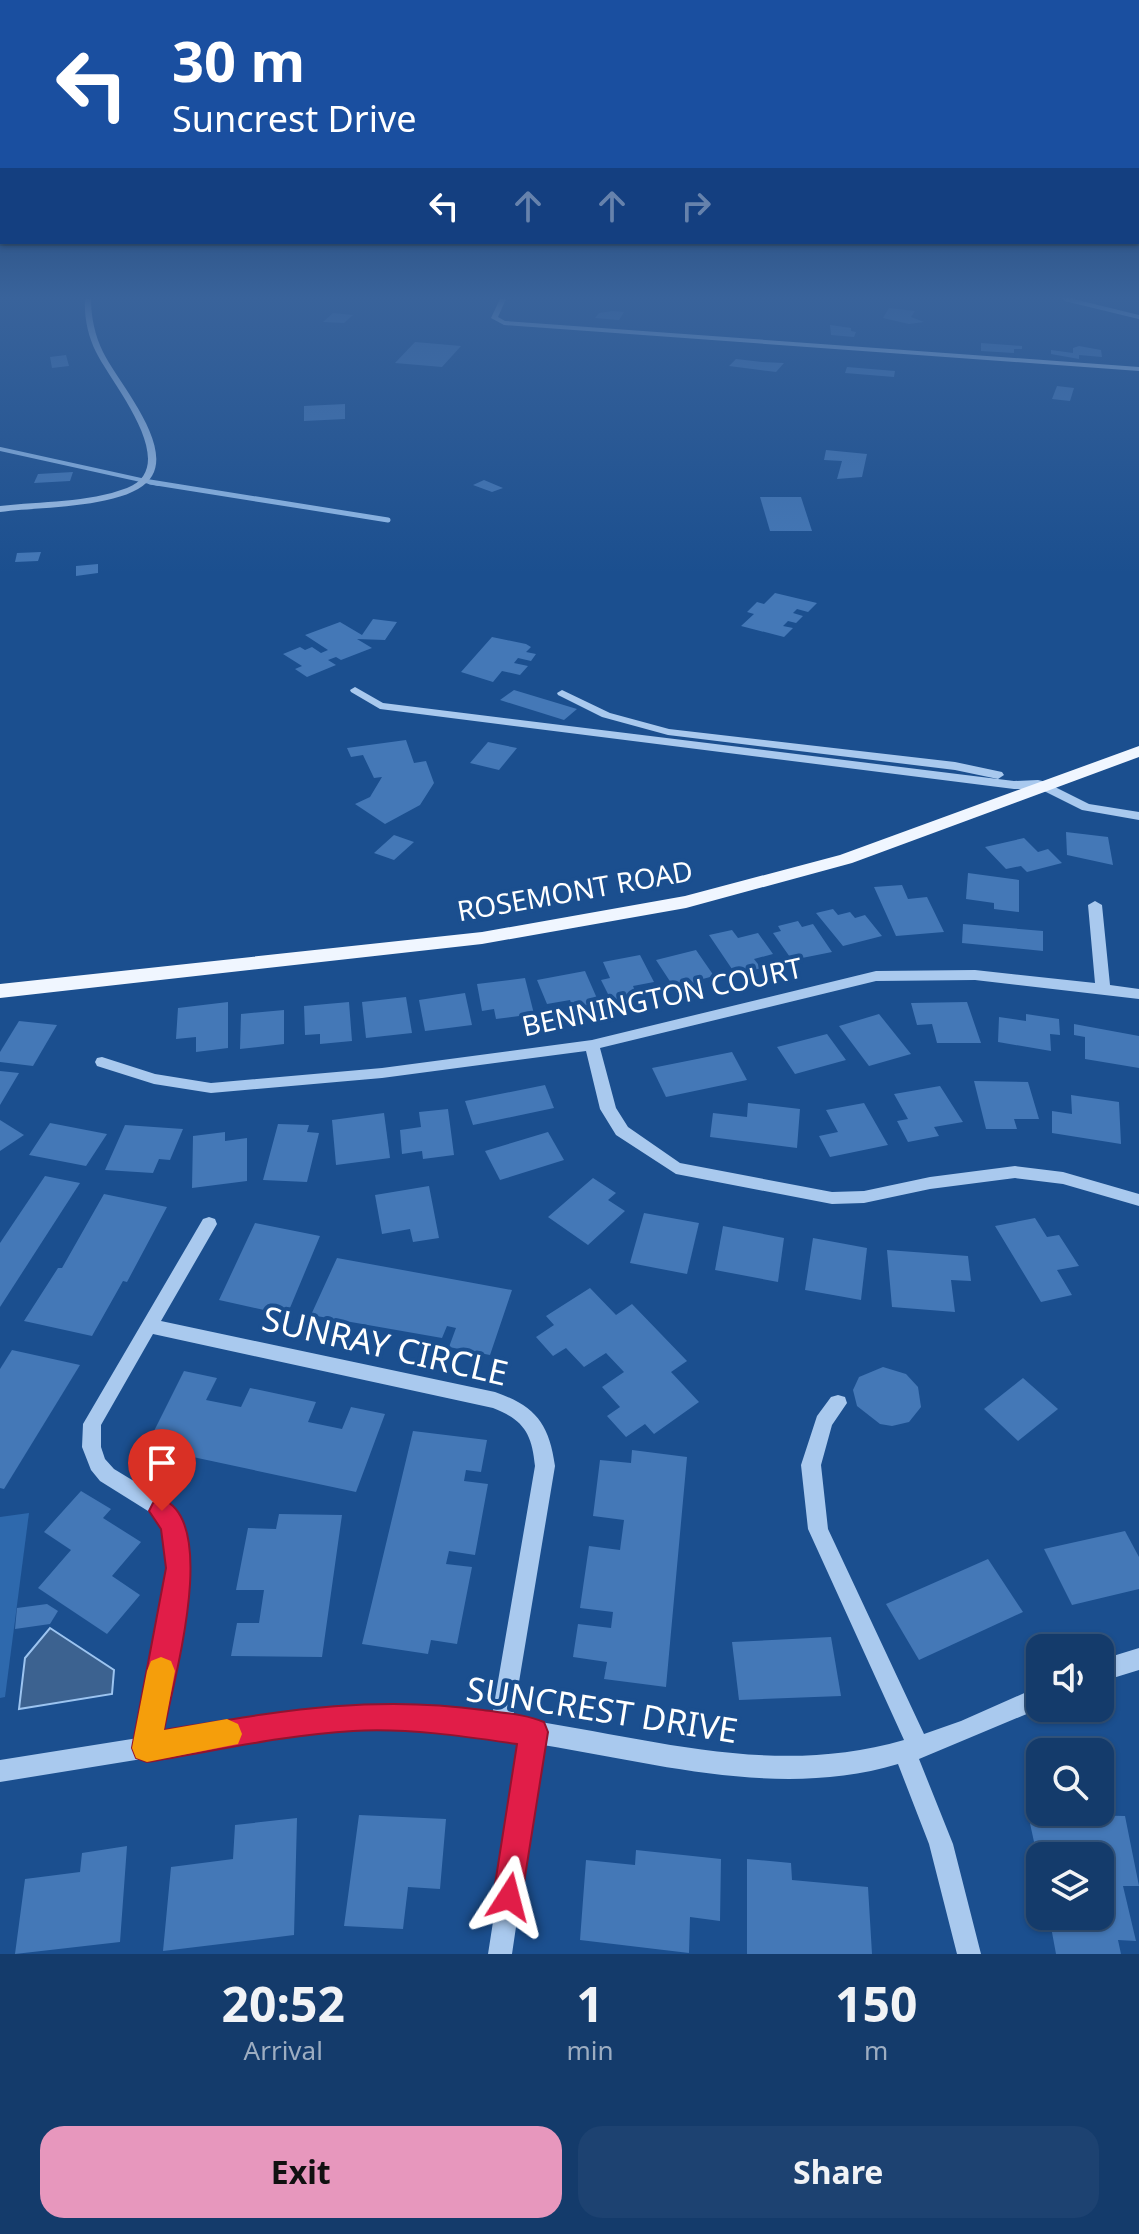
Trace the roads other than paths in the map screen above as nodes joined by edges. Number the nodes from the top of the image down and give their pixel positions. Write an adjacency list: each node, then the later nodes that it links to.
1 (122, 390): 2 (street)
2 (0, 509)
3 (355, 690): 6 (street)
4 (562, 693): 6 (street)
5 (1139, 751): 6 (main road, ROSEMONT ROAD)
6 (1048, 786): 7 (street); 10 (main road, ROSEMONT ROAD)
7 (1139, 816)
8 (1095, 905): 9 (street)
9 (1103, 989): 11 (street, BENNINGTON COURT); 12 (street, BENNINGTON COURT)
10 (0, 991)
11 (1139, 994)
12 (592, 1045): 13 (street, BENNINGTON COURT); 14 (street)
13 (102, 1062)
14 (1139, 1200)
15 (209, 1224): 16 (street)
16 (149, 1326): 21 (street, SUNRAY CIRCLE); 23 (street)
17 (838, 1403): 24 (street)
18 (1139, 1659): 19 (street)
19 (1114, 1667)
20 (1026, 1704): 24 (street, SUNCREST DRIVE)
21 (501, 1727): 22 (street, SUNCREST DRIVE); 23 (street, SUNCREST DRIVE)
22 (534, 1732): 24 (street, SUNCREST DRIVE); 26 (street)
23 (147, 1748): 25 (street, SUNCREST DRIVE)
24 (912, 1750): 27 (street)
25 (0, 1771)
26 (500, 1954)
27 (969, 1954)

